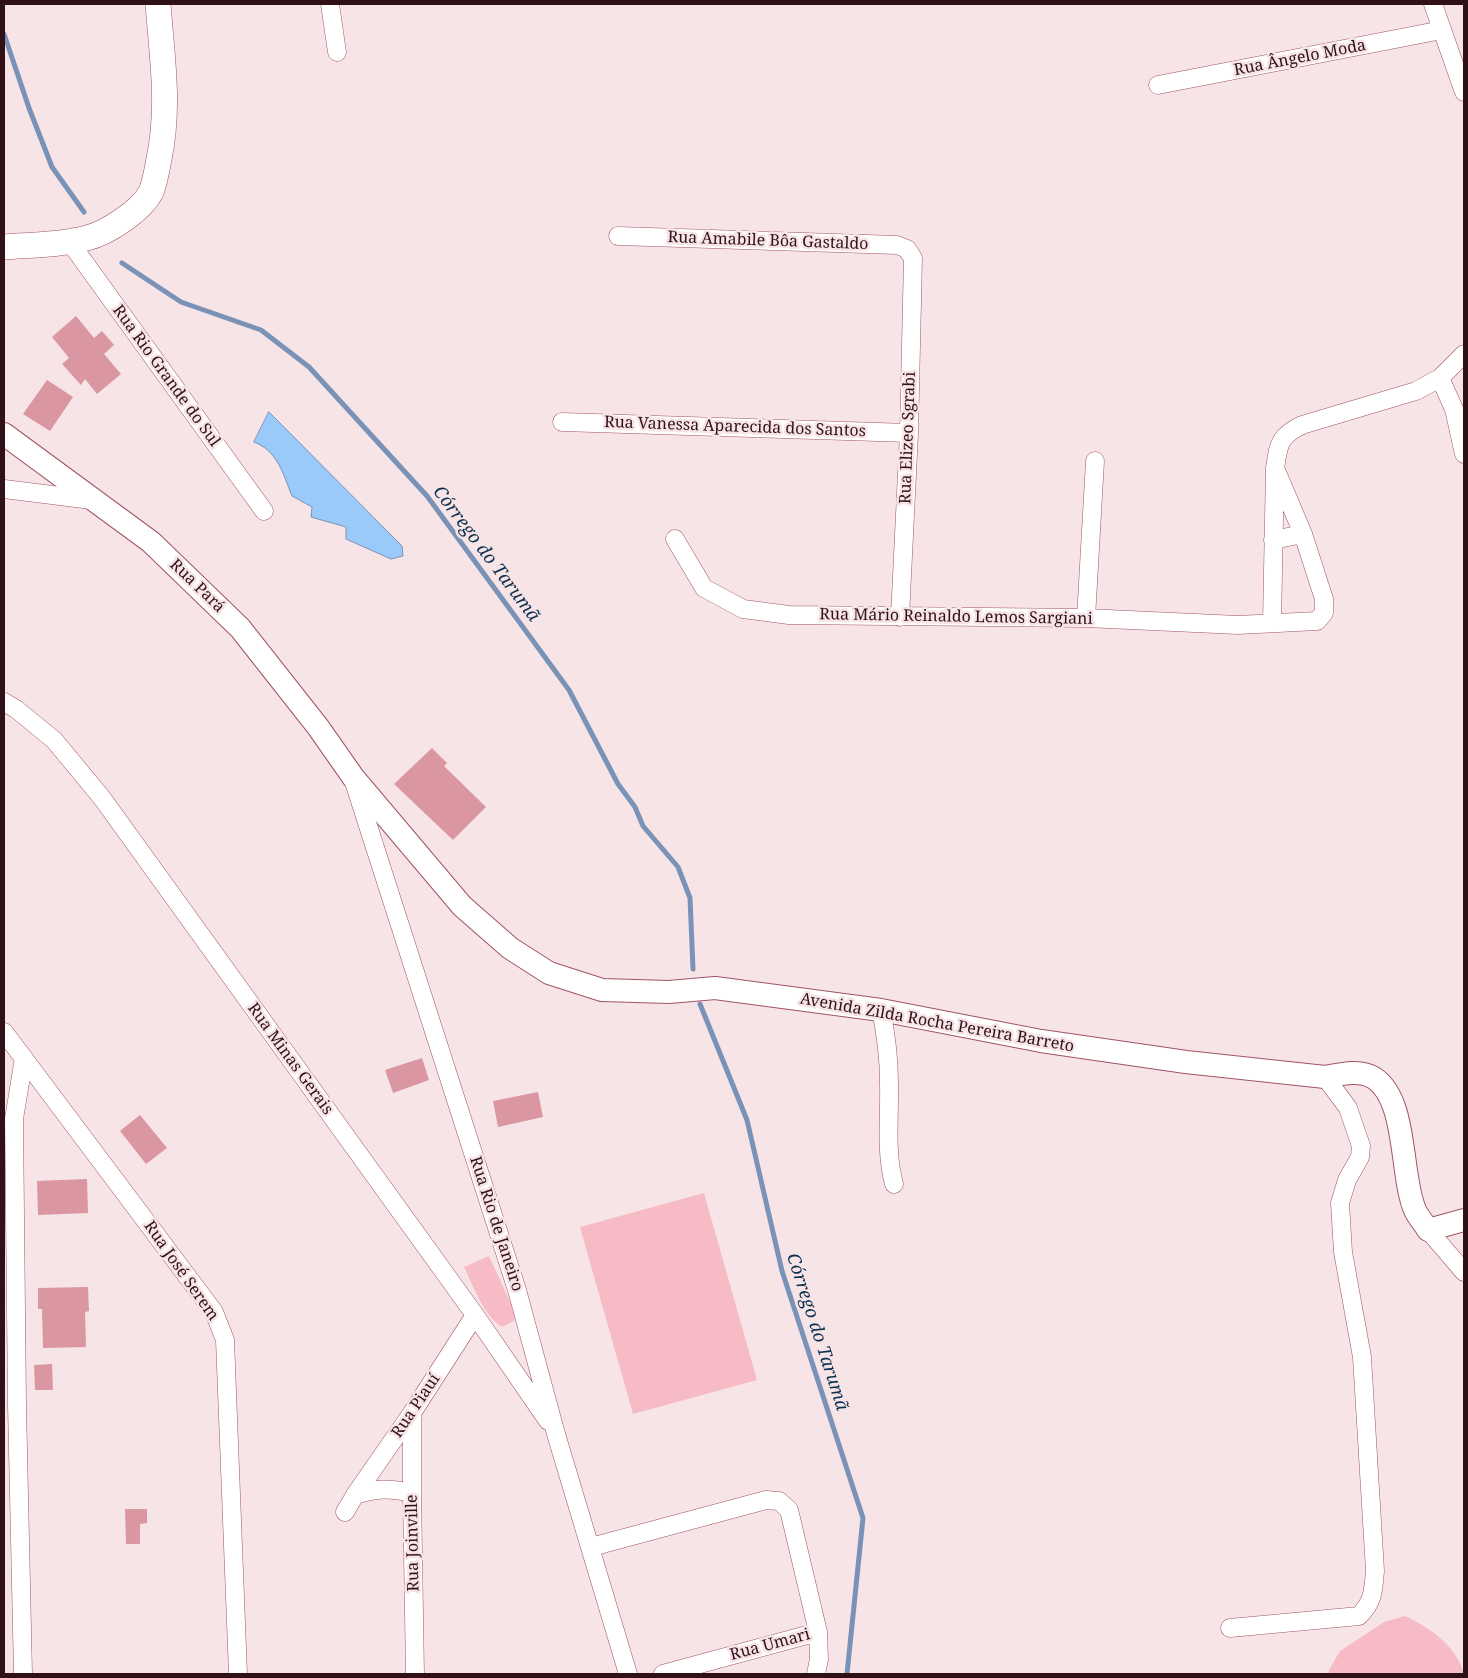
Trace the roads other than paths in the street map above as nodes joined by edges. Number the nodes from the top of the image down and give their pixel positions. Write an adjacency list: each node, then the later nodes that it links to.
1 (158, 4): 9 (main road)
2 (330, 4): 5 (street)
3 (1433, 4): 4 (street)
4 (1442, 30): 6 (street, Rua Ângelo Moda); 7 (street)
5 (337, 52)
6 (1158, 85)
7 (1464, 92)
8 (618, 236): 11 (street, Rua Amabile Bôa Gastaldo)
9 (69, 241): 10 (main road); 23 (street, Rua Rio Grande do Sul)
10 (4, 247)
11 (914, 258): 16 (street, Rua Elizeo Sgrabi)
12 (1464, 354): 13 (street)
13 (1440, 378): 14 (street); 20 (street)
14 (1459, 415): 18 (street)
15 (562, 422): 16 (street, Rua Vanessa Aparecida dos Santos)
16 (909, 433): 27 (street, Rua Elizeo Sgrabi)
17 (4, 434): 22 (street, Rua Pará)
18 (1464, 454)
19 (1095, 461): 28 (street)
20 (1275, 468): 24 (street); 26 (street)
21 (4, 489): 22 (street)
22 (92, 500): 31 (street, Rua Pará)
23 (264, 511)
24 (1303, 534): 26 (street); 29 (street, Rua Mário Reinaldo Lemos Sargiani)
25 (675, 539): 27 (street, Rua Mário Reinaldo Lemos Sargiani)
26 (1273, 540): 29 (street)
27 (900, 617): 28 (street, Rua Mário Reinaldo Lemos Sargiani)
28 (1086, 618): 29 (street, Rua Mário Reinaldo Lemos Sargiani)
29 (1272, 623)
30 (4, 702): 40 (street, Rua Minas Gerais)
31 (353, 777): 32 (street, Avenida Zilda Rocha Pereira Barreto); 42 (street, Rua Rio de Janeiro)
32 (881, 1010): 35 (street, Avenida Zilda Rocha Pereira Barreto); 36 (street)
33 (4, 1032): 34 (street, Rua José Serem)
34 (24, 1058): 49 (street); 50 (street, Rua José Serem)
35 (1326, 1077): 38 (street, Avenida Zilda Rocha Pereira Barreto); 47 (street)
36 (894, 1184)
37 (1464, 1220): 38 (street)
38 (1428, 1230): 39 (street)
39 (1464, 1272)
40 (475, 1316): 41 (street, Rua Piauí); 42 (street, Rua Minas Gerais)
41 (412, 1413): 43 (street, Rua Joinville); 44 (street, Rua Piauí)
42 (556, 1434): 46 (street, Rua Rio de Janeiro)
43 (412, 1493): 44 (street); 51 (street, Rua Joinville)
44 (355, 1495): 45 (street, Rua Piauí)
45 (344, 1512)
46 (591, 1547): 48 (street); 52 (street, Rua Rio de Janeiro)
47 (1230, 1628)
48 (818, 1632): 53 (street, Rua Umari); 54 (street)
49 (23, 1674)
50 (238, 1674)
51 (415, 1674)
52 (628, 1674)
53 (663, 1674)
54 (816, 1674)

